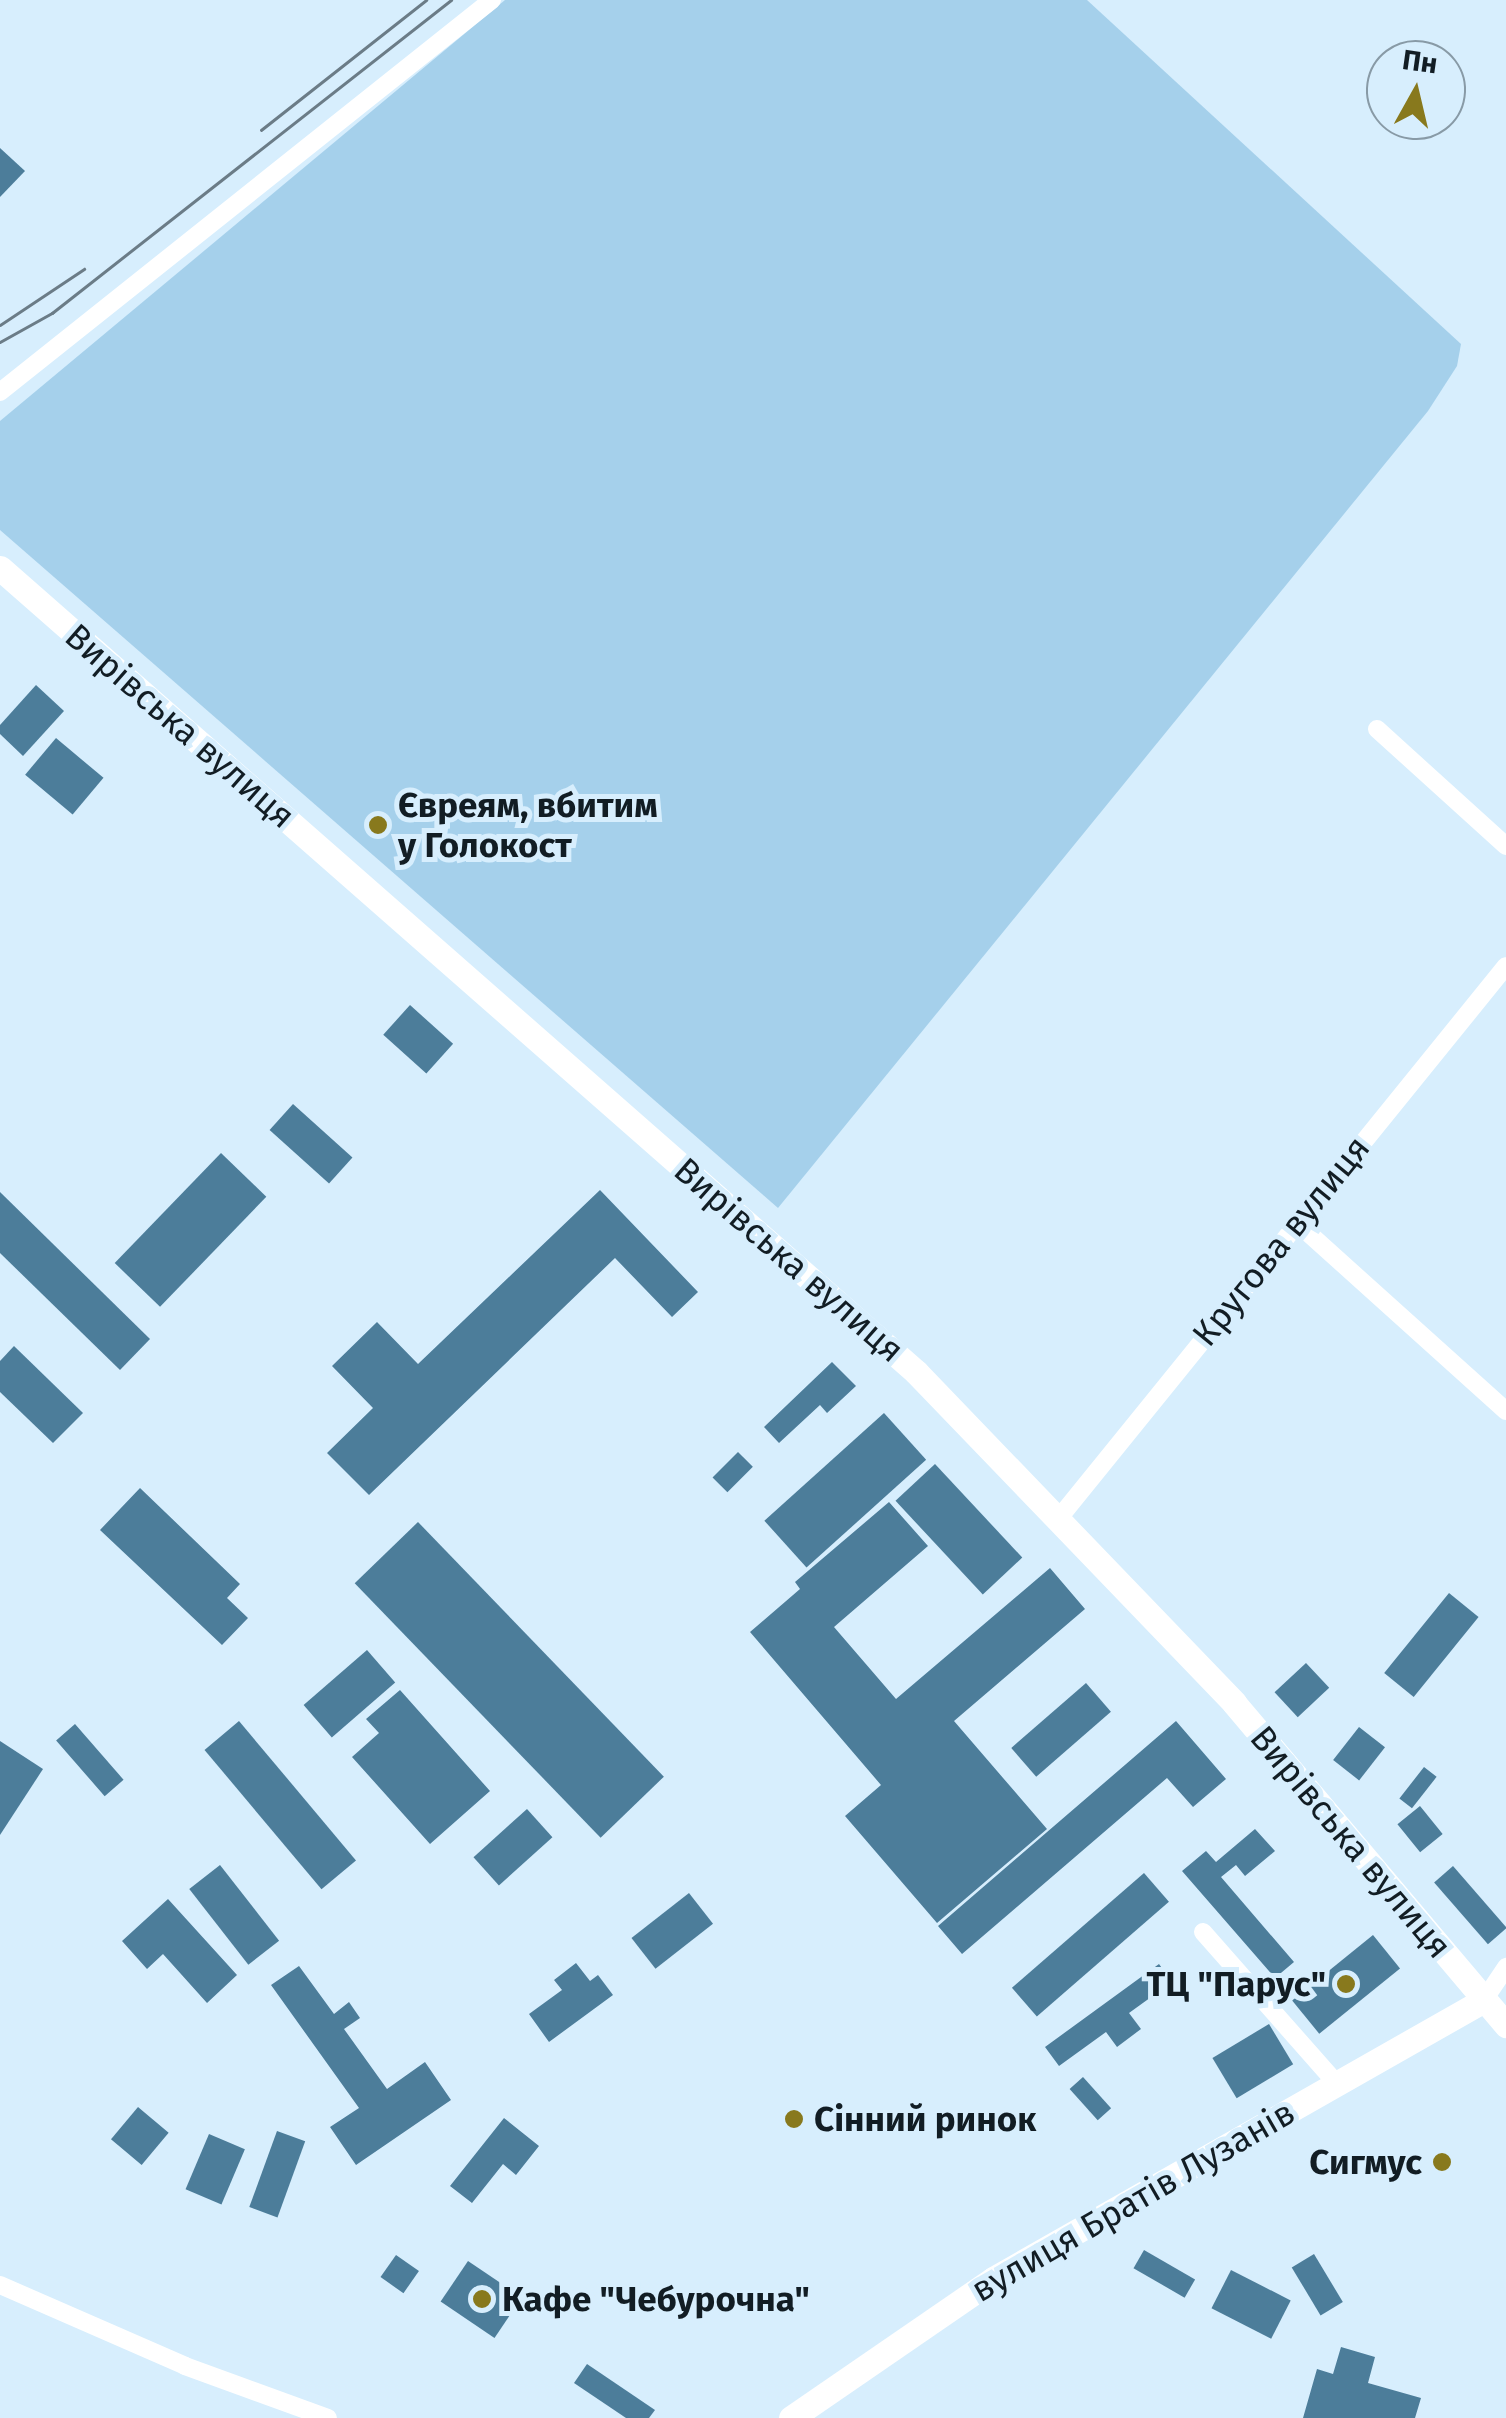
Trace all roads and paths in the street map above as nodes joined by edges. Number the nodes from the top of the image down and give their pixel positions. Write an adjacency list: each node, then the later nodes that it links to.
1 (492, 0): 2 (street)
2 (0, 392)
3 (0, 568): 9 (main road, Вирівська вулиця)
4 (1377, 729): 5 (street)
5 (1506, 846)
6 (1506, 966): 7 (street, Кругова вулиця)
7 (1295, 1220): 8 (street); 9 (street, Кругова вулиця)
8 (1506, 1412)
9 (1059, 1518): 12 (main road, Вирівська вулиця)
10 (1203, 1932): 14 (street)
11 (1506, 1966): 12 (street)
12 (1484, 2000): 13 (main road, Вирівська вулиця); 14 (main road, вулиця Братів Лузанів)
13 (1506, 2025)
14 (1336, 2083): 17 (main road, вулиця Братів Лузанів)
15 (0, 2285): 16 (street)
16 (328, 2418)
17 (791, 2418)

